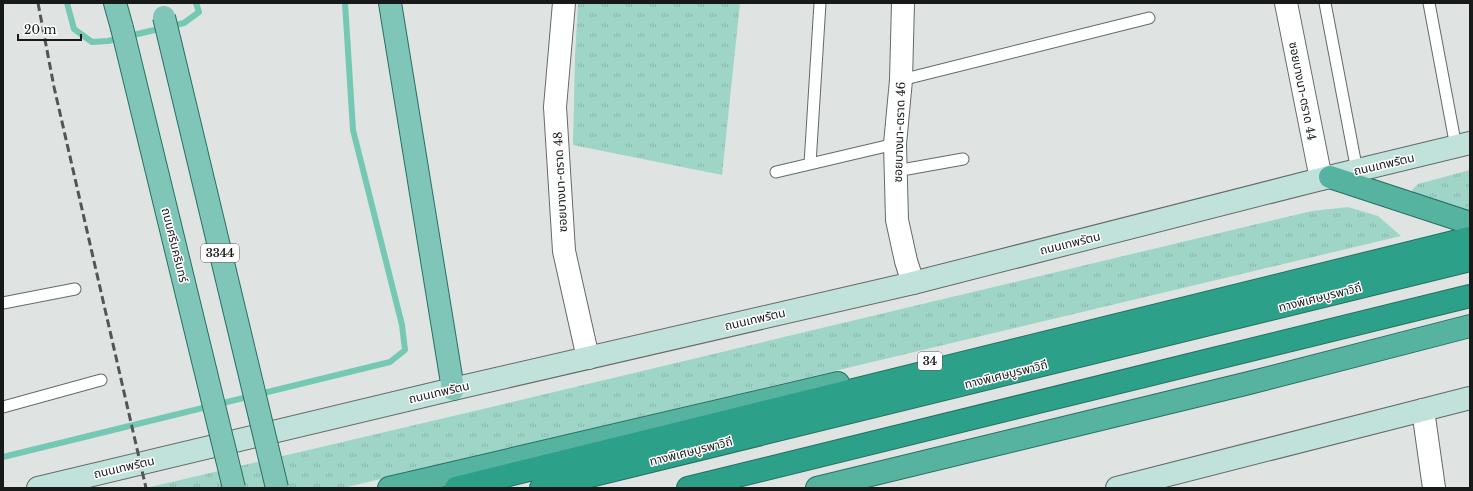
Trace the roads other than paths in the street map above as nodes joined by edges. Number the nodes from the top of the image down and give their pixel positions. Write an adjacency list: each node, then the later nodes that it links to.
1 (115, 3): 36 (main road, ถนนศรีนครินทร์, bridge)
2 (390, 3): 31 (main road)
3 (564, 3): 29 (street, ซอยบางนา-ตราด 48)
4 (820, 3): 15 (lane)
5 (903, 3): 11 (street, ซอยบางนา-ตราด 46)
6 (1286, 3): 19 (street, ซอยบางนา-ตราด 44)
7 (1325, 3): 17 (lane)
8 (1430, 3): 13 (lane)
9 (162, 10): 37 (main road, 3344, bridge)
10 (1149, 18): 11 (lane)
11 (901, 80): 12 (street, ซอยบางนา-ตราด 46)
12 (895, 144): 15 (lane); 16 (street, ซอยบางนา-ตราด 46)
13 (1463, 145): 17 (main road, ถนนเทพรัตน)
14 (963, 159): 16 (lane)
15 (810, 164): 18 (lane)
16 (896, 171): 24 (street, ซอยบางนา-ตราด 46)
17 (1357, 171): 19 (main road, ถนนเทพรัตน)
18 (776, 172)
19 (1325, 178): 20 (highway); 24 (main road, ถนนเทพรัตน)
20 (1470, 223)
21 (1470, 231): 38 (highway, 34)
22 (1470, 238): 39 (highway)
23 (1470, 260): 40 (highway, ทางพิเศษบูรพาวิถี)
24 (912, 283): 29 (main road, ถนนเทพรัตน)
25 (75, 289): 27 (lane)
26 (1470, 296): 41 (highway)
27 (3, 303)
28 (1470, 326): 42 (highway)
29 (588, 358): 31 (main road, ถนนเทพรัตน)
30 (101, 380): 33 (lane)
31 (452, 389): 35 (main road, ถนนเทพรัตน)
32 (1470, 398): 34 (main road)
33 (3, 407)
34 (1423, 410): 43 (main road); 44 (street)
35 (38, 488)
36 (234, 488)
37 (277, 488)
38 (389, 488)
39 (456, 488)
40 (541, 488)
41 (688, 488)
42 (817, 488)
43 (1117, 488)
44 (1434, 488)

